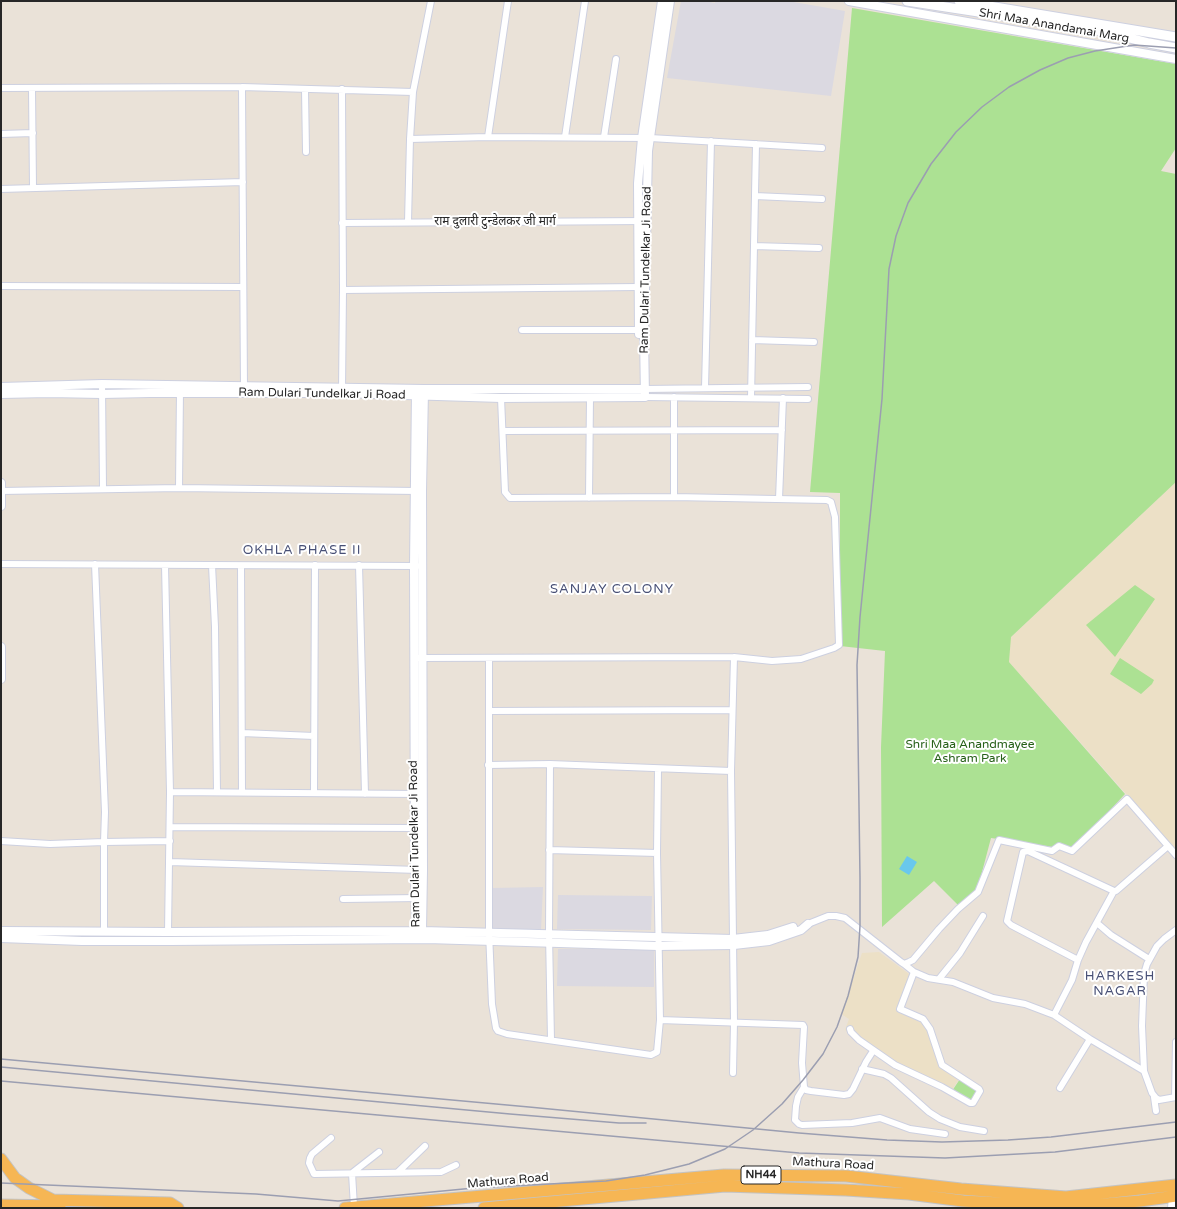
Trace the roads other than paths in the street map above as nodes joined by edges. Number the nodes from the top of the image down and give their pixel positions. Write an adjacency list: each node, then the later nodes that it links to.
1 (431, 1): 20 (street)
2 (508, 1): 23 (street)
3 (585, 1): 24 (street)
4 (662, 1): 26 (street)
5 (670, 1): 26 (street)
6 (852, 1): 10 (street)
7 (907, 1): 9 (main road, Shri Maa Anandamai Marg)
8 (959, 1): 11 (main road, Shri Maa Anandamai Marg)
9 (923, 4): 10 (street); 12 (main road, Shri Maa Anandamai Marg)
10 (921, 14): 14 (street)
11 (1176, 37)
12 (1176, 48)
13 (616, 59): 25 (street)
14 (1176, 59)
15 (242, 87): 17 (street); 18 (street); 32 (street)
16 (1, 88): 17 (street)
17 (32, 88): 21 (street)
18 (305, 89): 19 (street); 31 (street)
19 (342, 90): 20 (street); 38 (street)
20 (413, 92): 27 (street)
21 (32, 133): 22 (street); 33 (street)
22 (1, 134)
23 (488, 137): 24 (street); 27 (street)
24 (565, 137): 25 (street)
25 (604, 137): 26 (street)
26 (646, 138): 28 (street); 37 (street, Ram Dulari Tundelkar Ji Road)
27 (410, 139): 39 (street)
28 (711, 141): 29 (street); 54 (street)
29 (756, 144): 30 (street); 35 (street)
30 (822, 148)
31 (306, 152)
32 (243, 182): 33 (street); 43 (street)
33 (33, 188): 34 (street)
34 (1, 189)
35 (755, 196): 36 (street); 40 (street)
36 (822, 199)
37 (643, 221): 39 (street, राम दुलारी टुन्डेलकर जी मार्ग); 44 (street, Ram Dulari Tundelkar Ji Road); 59 (street, Ram Dulari Tundelkar Ji Road)
38 (342, 222): 39 (street, राम दुलारी टुन्डेलकर जी मार्ग); 45 (street)
39 (408, 222)
40 (754, 246): 41 (street); 48 (street)
41 (819, 248)
42 (1, 286): 43 (street)
43 (243, 287): 55 (street)
44 (639, 287): 45 (street); 47 (street, Ram Dulari Tundelkar Ji Road)
45 (343, 290): 57 (street)
46 (522, 330): 47 (street)
47 (639, 330): 59 (street, Ram Dulari Tundelkar Ji Road)
48 (752, 340): 49 (street); 52 (street)
49 (814, 342)
50 (102, 384): 51 (street, Ram Dulari Tundelkar Ji Road); 56 (street, Ram Dulari Tundelkar Ji Road); 61 (street)
51 (1, 387)
52 (751, 387): 53 (street); 54 (street); 65 (street)
53 (808, 387)
54 (705, 388): 59 (street)
55 (244, 389): 56 (street, Ram Dulari Tundelkar Ji Road); 57 (street, Ram Dulari Tundelkar Ji Road)
56 (180, 390): 61 (street, Ram Dulari Tundelkar Ji Road); 73 (street)
57 (342, 390): 58 (street, Ram Dulari Tundelkar Ji Road)
58 (420, 392): 59 (street, Ram Dulari Tundelkar Ji Road); 64 (street, Ram Dulari Tundelkar Ji Road); 76 (street, Ram Dulari Tundelkar Ji Road)
59 (642, 393): 62 (street, Ram Dulari Tundelkar Ji Road); 63 (street)
60 (1, 394): 61 (street, Ram Dulari Tundelkar Ji Road)
61 (102, 394): 74 (street)
62 (590, 397): 64 (street, Ram Dulari Tundelkar Ji Road); 71 (street)
63 (674, 397): 65 (street); 68 (street)
64 (501, 398): 70 (street)
65 (751, 398): 66 (street)
66 (783, 398): 67 (street); 69 (street)
67 (808, 399)
68 (674, 430): 69 (street); 71 (street); 77 (street)
69 (782, 430): 79 (street)
70 (503, 431): 71 (street); 78 (street)
71 (589, 431): 78 (street)
72 (1, 483): 75 (street)
73 (179, 488): 74 (street); 76 (street)
74 (103, 490): 75 (street)
75 (1, 491): 80 (street)
76 (418, 491): 88 (street, Ram Dulari Tundelkar Ji Road)
77 (674, 497): 78 (street); 79 (street)
78 (589, 498)
79 (779, 499): 90 (street)
80 (1, 506)
81 (1, 564): 82 (street)
82 (95, 564): 83 (street); 112 (street)
83 (165, 565): 85 (street); 102 (street)
84 (359, 565): 87 (street); 88 (street); 106 (street)
85 (212, 566): 86 (street); 103 (street)
86 (241, 566): 87 (street); 96 (street)
87 (315, 566): 97 (street)
88 (418, 566): 91 (street, Ram Dulari Tundelkar Ji Road)
89 (1, 647): 93 (street)
90 (734, 657): 92 (street); 94 (street)
91 (418, 658): 92 (street); 107 (street, Ram Dulari Tundelkar Ji Road)
92 (489, 658): 95 (street)
93 (1, 678)
94 (732, 710): 95 (street); 101 (street)
95 (489, 711): 99 (street)
96 (242, 733): 97 (street); 104 (street)
97 (314, 736): 105 (street)
98 (550, 764): 99 (street); 100 (street); 114 (street)
99 (488, 765): 132 (street)
100 (658, 769): 101 (street); 116 (street)
101 (732, 771): 136 (street)
102 (170, 792): 103 (street); 108 (street)
103 (217, 792): 104 (street)
104 (242, 792): 105 (street)
105 (314, 792): 106 (street)
106 (365, 794): 107 (street)
107 (418, 794): 109 (street, Ram Dulari Tundelkar Ji Road); 120 (street, Ram Dulari Tundelkar Ji Road)
108 (170, 827): 109 (street); 110 (street)
109 (415, 828): 120 (street, Ram Dulari Tundelkar Ji Road)
110 (170, 841): 112 (street); 119 (street)
111 (1, 842): 112 (street)
112 (104, 842): 129 (street)
113 (1168, 846): 115 (street); 117 (street); 121 (street)
114 (549, 850): 116 (street); 135 (street)
115 (1049, 850): 118 (street); 140 (street)
116 (657, 853): 133 (street)
117 (1176, 855)
118 (1045, 859): 121 (street); 139 (street)
119 (170, 862): 120 (street); 130 (street)
120 (419, 870): 122 (street, Ram Dulari Tundelkar Ji Road)
121 (1114, 891): 125 (street)
122 (419, 898): 123 (street); 131 (street, Ram Dulari Tundelkar Ji Road)
123 (343, 899)
124 (983, 916): 142 (street)
125 (1097, 923): 138 (street); 139 (street)
126 (808, 924): 136 (street); 140 (street)
127 (1176, 930): 138 (street)
128 (1, 931): 129 (street)
129 (104, 931): 130 (street)
130 (168, 932): 131 (street)
131 (419, 934): 132 (street); 134 (street)
132 (489, 936): 135 (street); 148 (street)
133 (658, 936): 135 (street); 136 (street); 137 (street)
134 (1, 938)
135 (549, 938): 137 (street); 148 (street)
136 (733, 942): 137 (street); 145 (street)
137 (658, 946): 144 (street)
138 (1150, 959): 152 (street)
139 (1078, 960): 143 (street)
140 (904, 964): 141 (street)
141 (914, 972): 142 (street); 150 (street)
142 (939, 979): 143 (street)
143 (1054, 1015): 147 (street)
144 (660, 1020): 145 (street); 148 (street)
145 (734, 1022): 153 (street); 154 (street)
146 (850, 1029): 150 (street)
147 (1090, 1039): 152 (street); 155 (street)
148 (551, 1040)
149 (1176, 1042): 157 (street)
150 (873, 1051): 151 (street)
151 (862, 1069): 154 (street); 159 (street)
152 (1144, 1071): 156 (street)
153 (733, 1073)
154 (804, 1087): 160 (street)
155 (1060, 1088)
156 (1154, 1097): 157 (street); 158 (street)
157 (1176, 1097)
158 (1156, 1111)
159 (984, 1131)
160 (945, 1134)
161 (331, 1138): 167 (street)
162 (425, 1146): 166 (street)
163 (379, 1152): 167 (street)
164 (1, 1159): 174 (highway)
165 (456, 1165): 166 (street)
166 (398, 1172): 167 (street)
167 (352, 1174): 175 (street)
168 (1176, 1185): 175 (highway, Mathura Road / NH44)
169 (1174, 1196): 176 (highway, Mathura Road / NH44); 177 (street)
170 (1, 1198): 172 (highway)
171 (1, 1205): 172 (highway)
172 (39, 1206): 173 (highway)
173 (102, 1208)
174 (178, 1208)
175 (349, 1208)
176 (484, 1208)
177 (1172, 1208)

